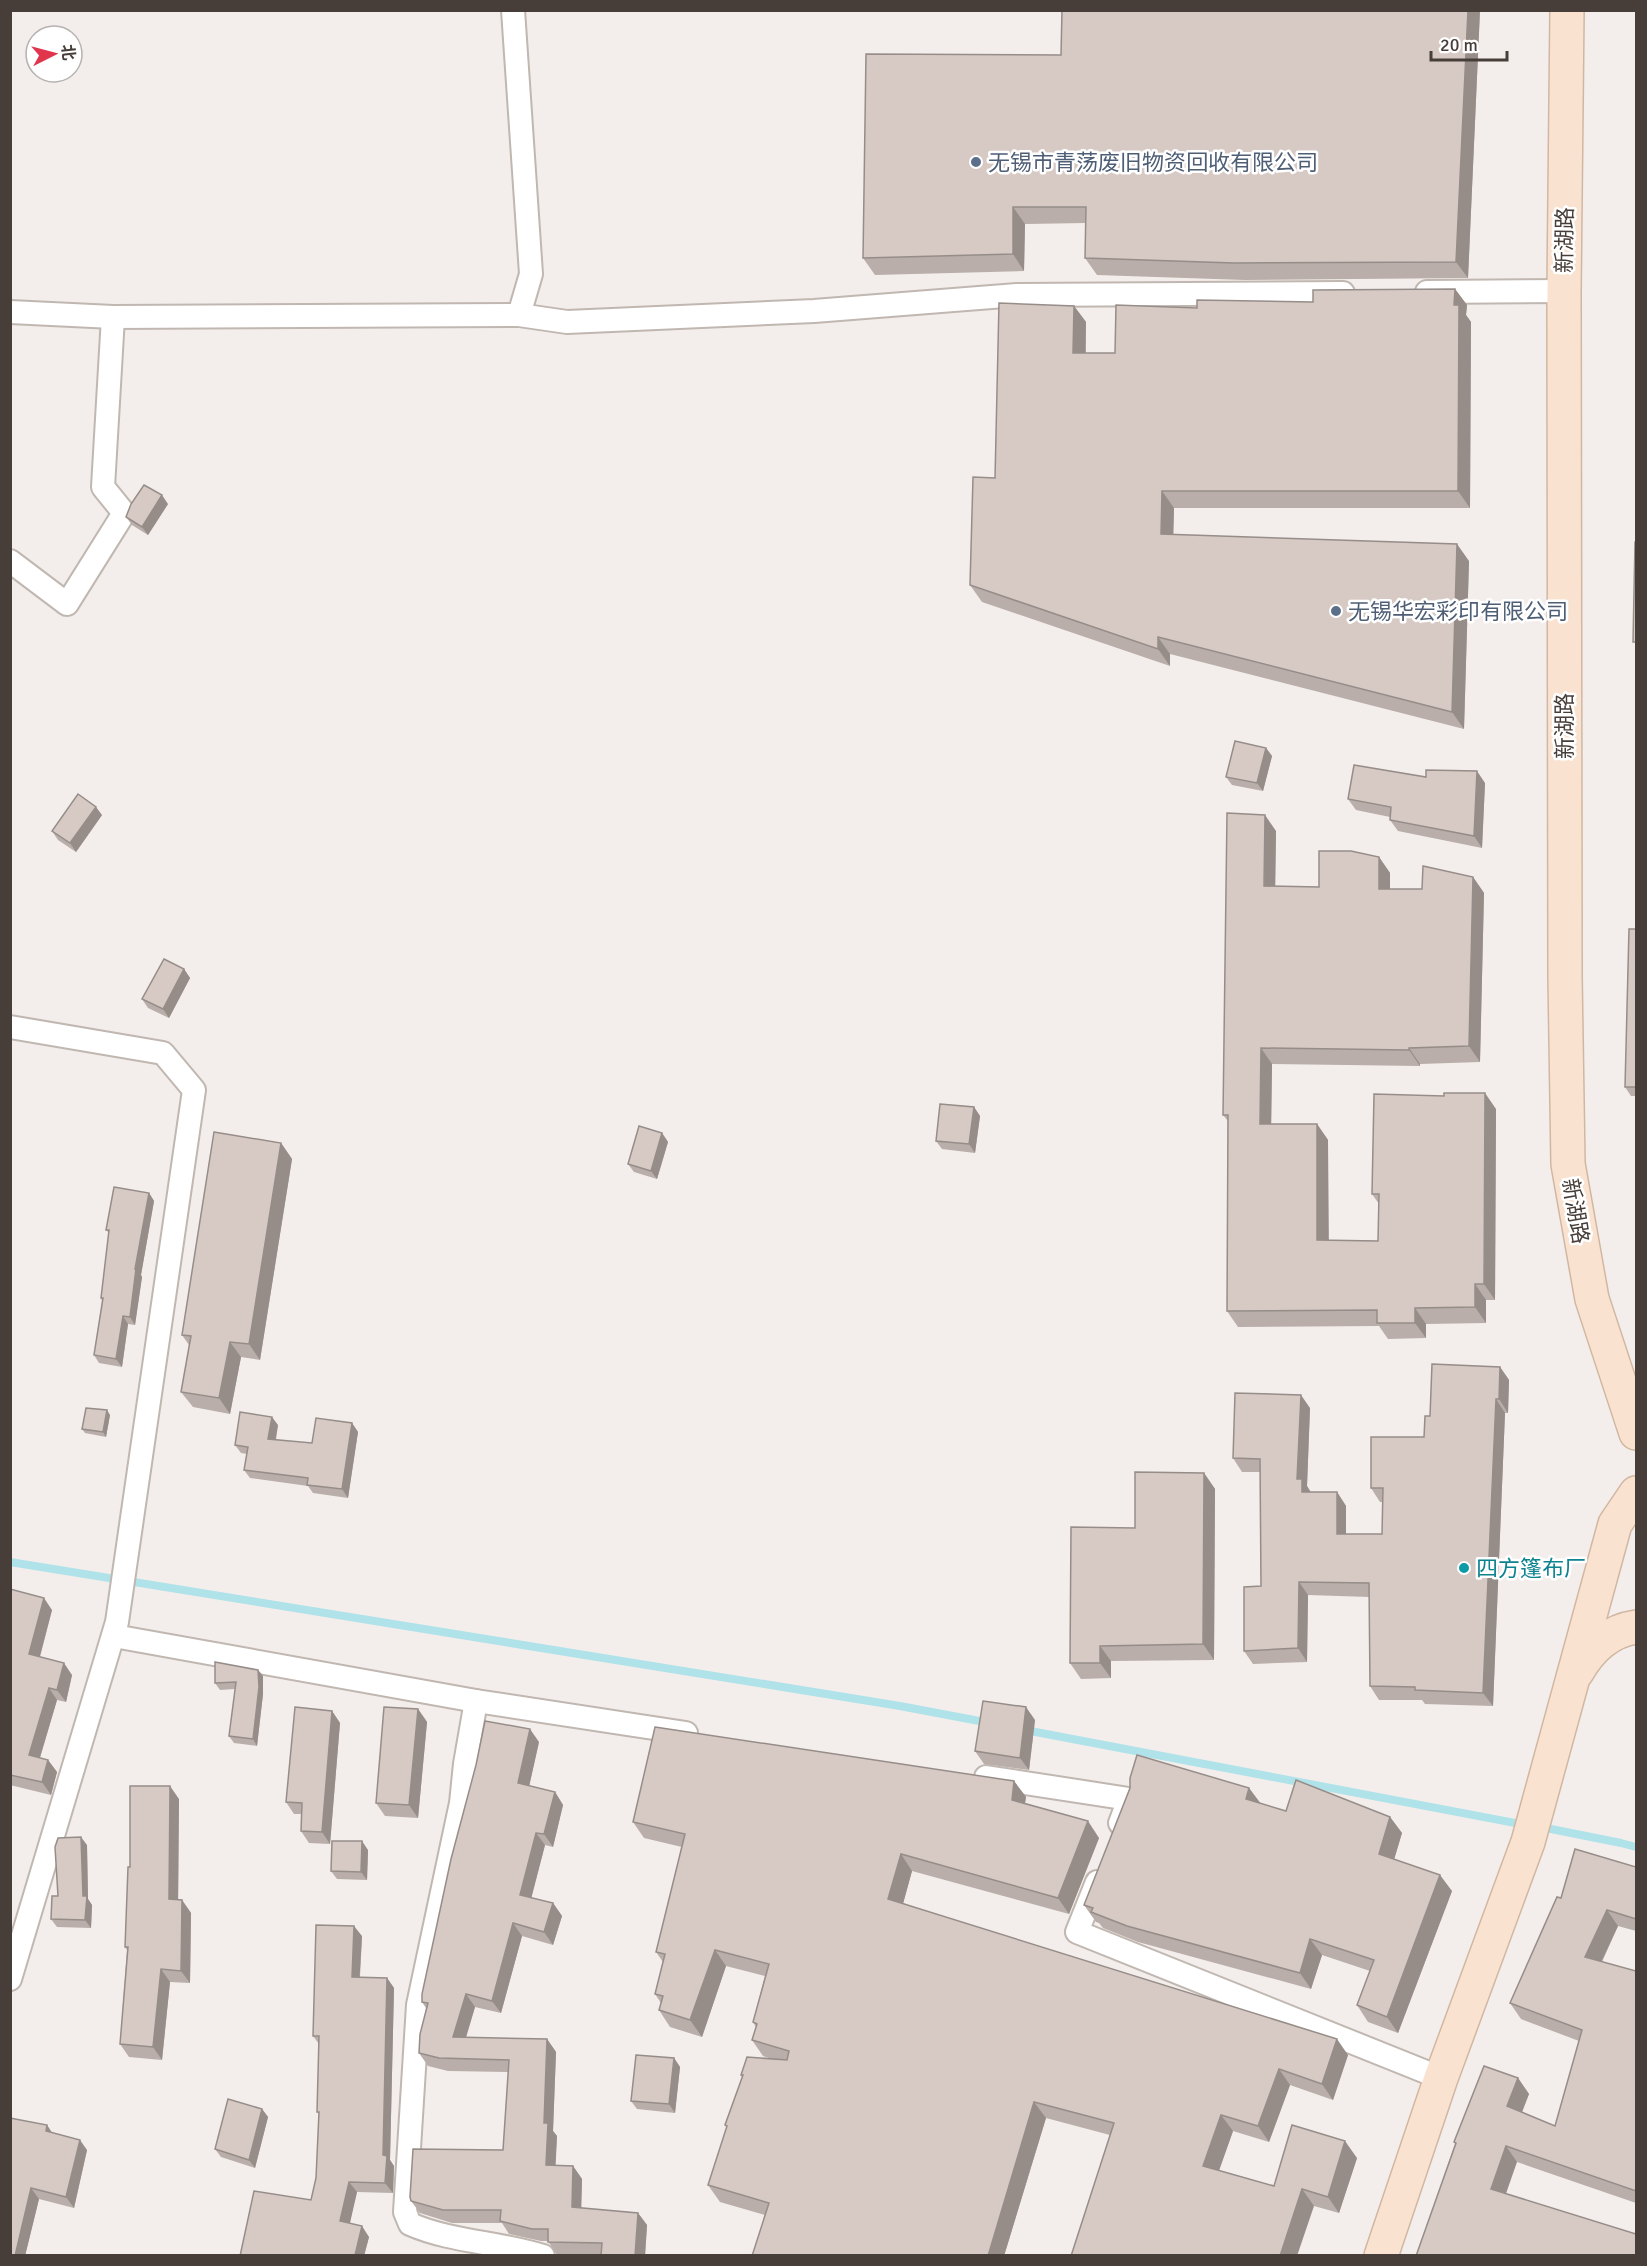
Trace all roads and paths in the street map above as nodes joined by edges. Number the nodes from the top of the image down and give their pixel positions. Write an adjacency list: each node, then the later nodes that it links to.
1 (513, 10): 7 (street)
2 (1567, 10): 3 (main road, 新湖路)
3 (1564, 291): 5 (street); 11 (main road, 新湖路)
4 (1362, 292): 7 (street)
5 (1409, 292)
6 (10, 312): 8 (street)
7 (519, 315): 8 (street)
8 (113, 317): 9 (street)
9 (10, 561)
10 (10, 1027): 14 (street)
11 (1636, 1432)
12 (1636, 1493): 15 (main road)
13 (1636, 1628): 15 (main road)
14 (115, 1629): 16 (street); 21 (street)
15 (1570, 1684): 22 (main road)
16 (476, 1701): 17 (street); 23 (street)
17 (709, 1736)
18 (966, 1774): 19 (street)
19 (1112, 1843)
20 (1103, 1866): 22 (street)
21 (10, 1978)
22 (1441, 2078): 24 (main road)
23 (543, 2256)
24 (1381, 2256)

